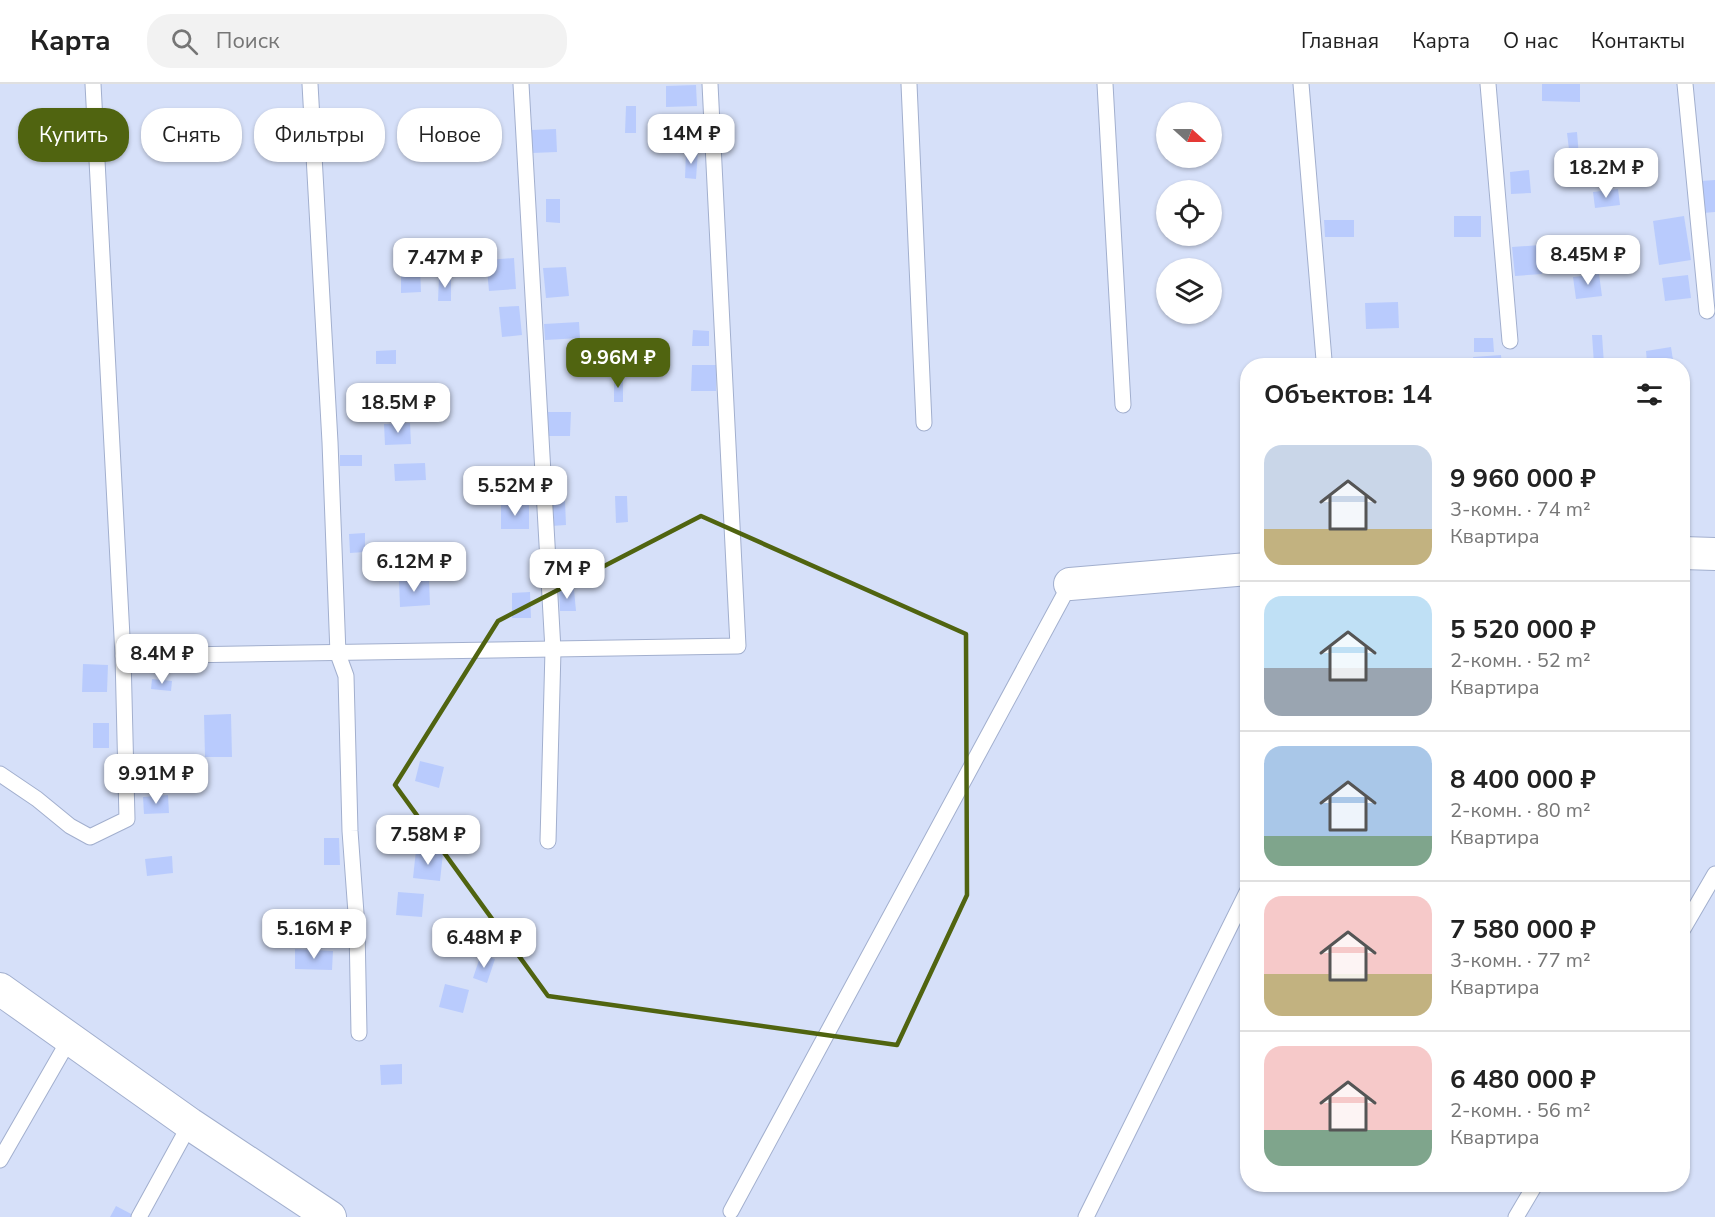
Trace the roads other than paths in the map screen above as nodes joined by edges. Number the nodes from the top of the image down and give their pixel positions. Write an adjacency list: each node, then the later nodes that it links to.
1 (93, 84): 21 (lane)
2 (310, 84): 20 (lane)
3 (521, 84): 19 (lane)
4 (710, 84): 19 (lane)
5 (909, 84): 14 (lane)
6 (1105, 84): 13 (lane)
7 (1301, 84): 12 (lane)
8 (1488, 84): 11 (lane)
9 (1685, 84): 10 (lane)
10 (1707, 311)
11 (1510, 341)
12 (1324, 358)
13 (1123, 405)
14 (924, 423)
15 (1690, 553): 16 (street)
16 (1715, 554)
17 (1240, 570): 18 (street)
18 (1070, 584): 33 (lane)
19 (554, 650): 20 (lane); 23 (lane)
20 (338, 654): 21 (lane); 28 (lane)
21 (123, 656): 22 (lane)
22 (0, 774)
23 (548, 841)
24 (1715, 874): 26 (lane)
25 (1240, 906): 36 (lane)
26 (1690, 917)
27 (0, 989): 29 (street)
28 (359, 1033)
29 (69, 1040): 30 (street); 31 (lane)
30 (190, 1124): 34 (lane); 35 (street)
31 (0, 1160)
32 (1531, 1192): 37 (lane)
33 (731, 1211)
34 (139, 1217)
35 (330, 1217)
36 (1086, 1217)
37 (1516, 1217)

